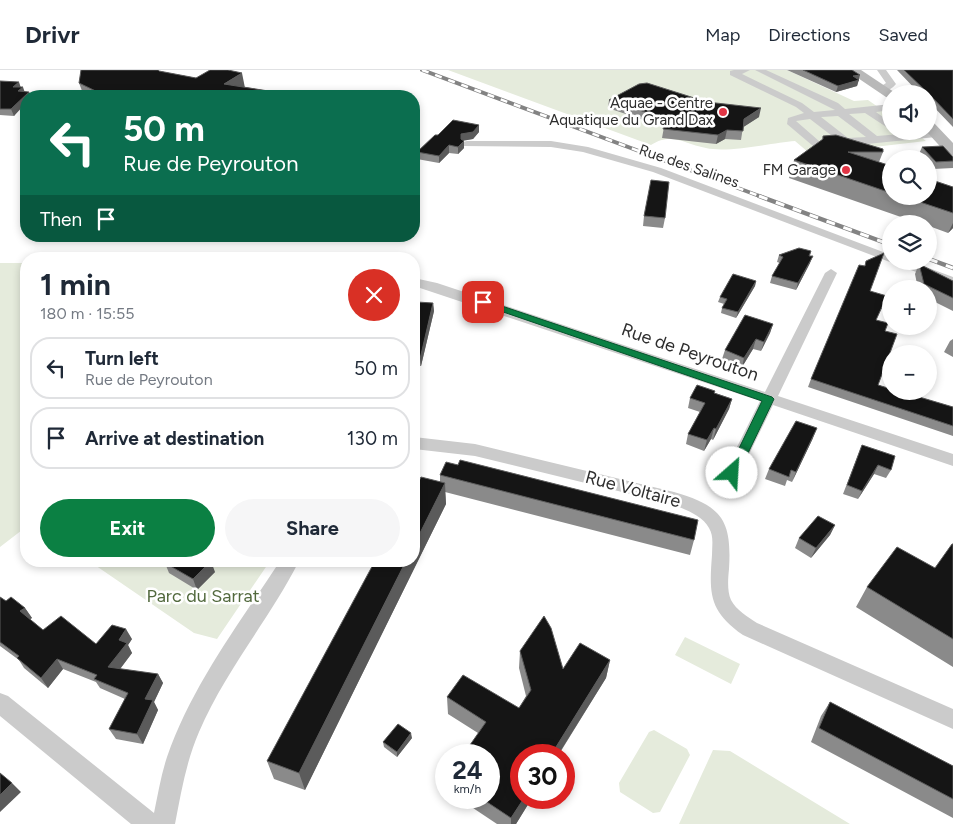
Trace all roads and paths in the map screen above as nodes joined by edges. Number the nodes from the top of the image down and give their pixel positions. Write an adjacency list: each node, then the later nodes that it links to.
1 (746, 70): 10 (street)
2 (759, 70): 9 (street)
3 (852, 70): 6 (main road)
4 (881, 70): 5 (street)
5 (890, 85)
6 (882, 89)
7 (882, 107): 8 (street)
8 (866, 109): 9 (street); 11 (street)
9 (842, 112): 10 (street); 14 (street)
10 (813, 115): 15 (street); 15 (street)
11 (882, 121)
12 (937, 134): 17 (main road)
13 (882, 138): 14 (street)
14 (875, 140): 15 (street)
15 (847, 143)
16 (467, 144): 18 (street, Rue des Salines)
17 (953, 152)
18 (882, 256)
19 (922, 270): 21 (street)
20 (830, 273): 23 (street)
21 (953, 282)
22 (420, 283): 23 (street, Rue de Peyrouton)
23 (768, 399): 25 (street, Rue de Peyrouton); 26 (street)
24 (420, 444): 29 (street, Rue Voltaire)
25 (953, 460)
26 (732, 473)
27 (286, 567): 31 (street)
28 (0, 703): 30 (street)
29 (953, 718)
30 (149, 824)
31 (163, 824)

